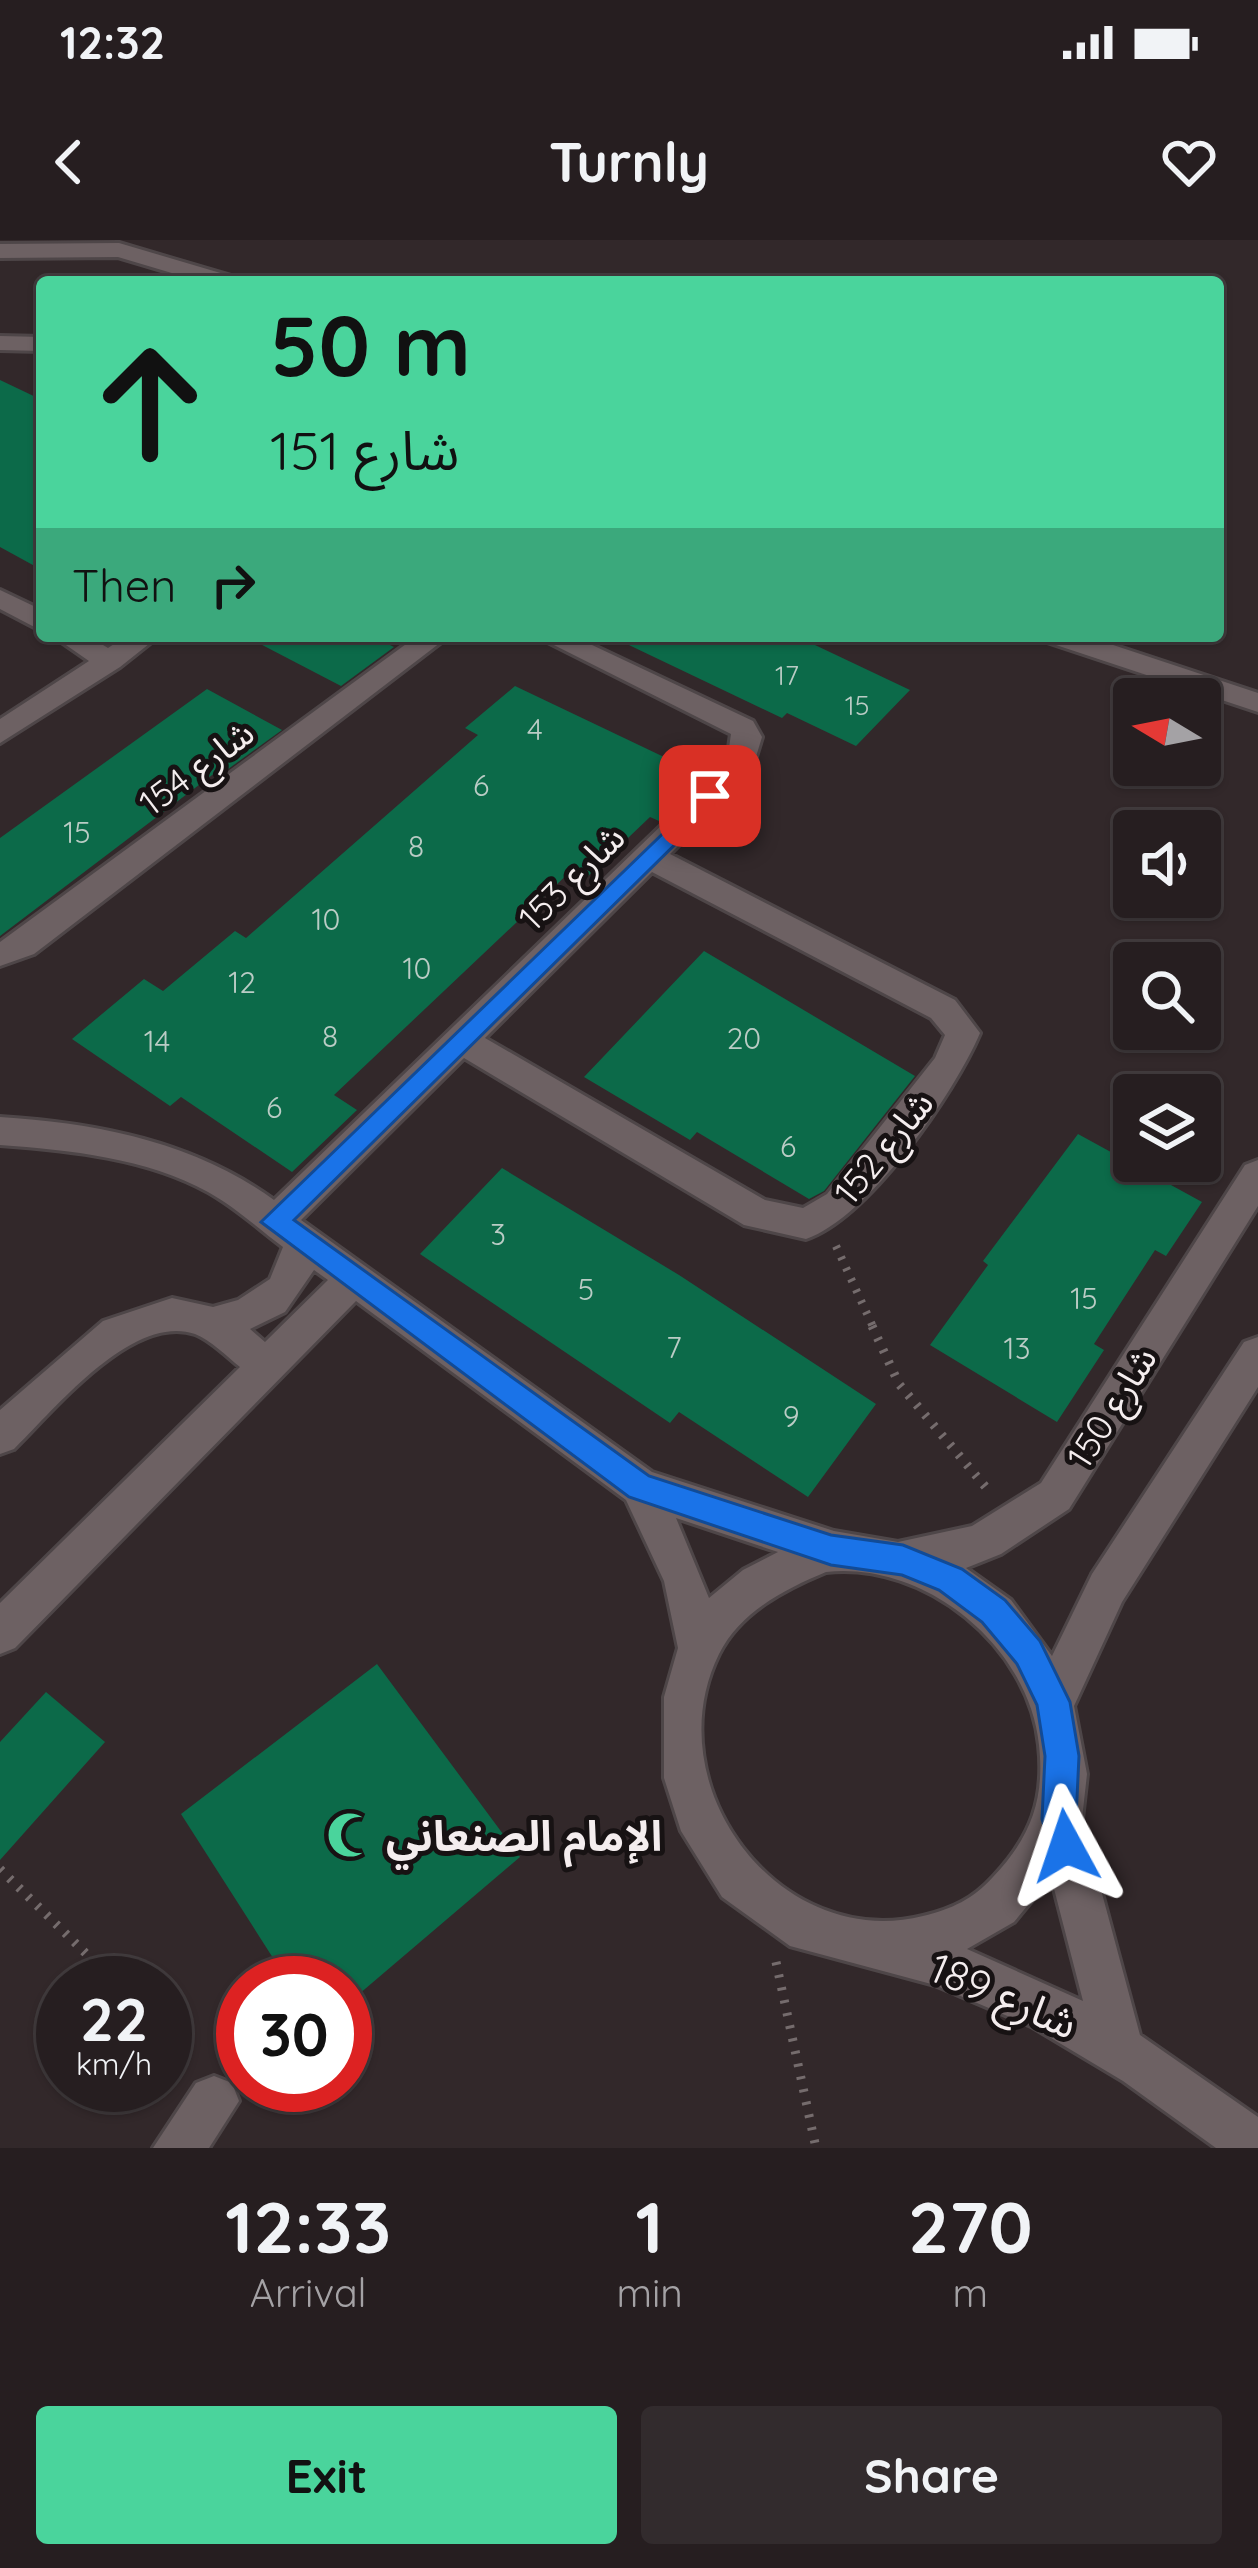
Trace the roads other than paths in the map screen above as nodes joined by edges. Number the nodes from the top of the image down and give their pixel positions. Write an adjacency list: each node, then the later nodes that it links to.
1 (0, 251): 2 (street)
2 (206, 276)
3 (0, 343): 4 (street)
4 (36, 344)
5 (0, 598): 6 (street)
6 (36, 619)
7 (77, 642): 12 (street)
8 (137, 642): 12 (street)
9 (427, 642): 16 (street, شارع 154)
10 (563, 642): 15 (street, شارع 153)
11 (1075, 642): 13 (street)
12 (110, 661): 14 (street)
13 (1258, 704)
14 (0, 733)
15 (647, 856): 17 (street, شارع 153); 17 (street, شارع 152)
16 (0, 955)
17 (460, 1040): 20 (street, شارع 153)
18 (0, 1131): 20 (street)
19 (1258, 1175): 28 (street, شارع 150)
20 (289, 1232): 21 (street); 22 (street)
21 (354, 1280): 24 (street); 26 (street)
22 (209, 1324): 24 (street); 25 (street)
23 (1258, 1354): 31 (street)
24 (267, 1366): 29 (street)
25 (0, 1436)
26 (640, 1487): 27 (street); 30 (street)
27 (831, 1550): 28 (street); 30 (street)
28 (903, 1560): 31 (street)
29 (0, 1633)
30 (699, 1648): 33 (street)
31 (1053, 1702): 32 (street)
32 (1059, 1819): 33 (street); 34 (street, شارع 189)
33 (889, 1949): 34 (street, شارع 189)
34 (1118, 2044): 37 (street, شارع 189)
35 (214, 2101): 36 (street)
36 (178, 2148)
37 (1258, 2148)

